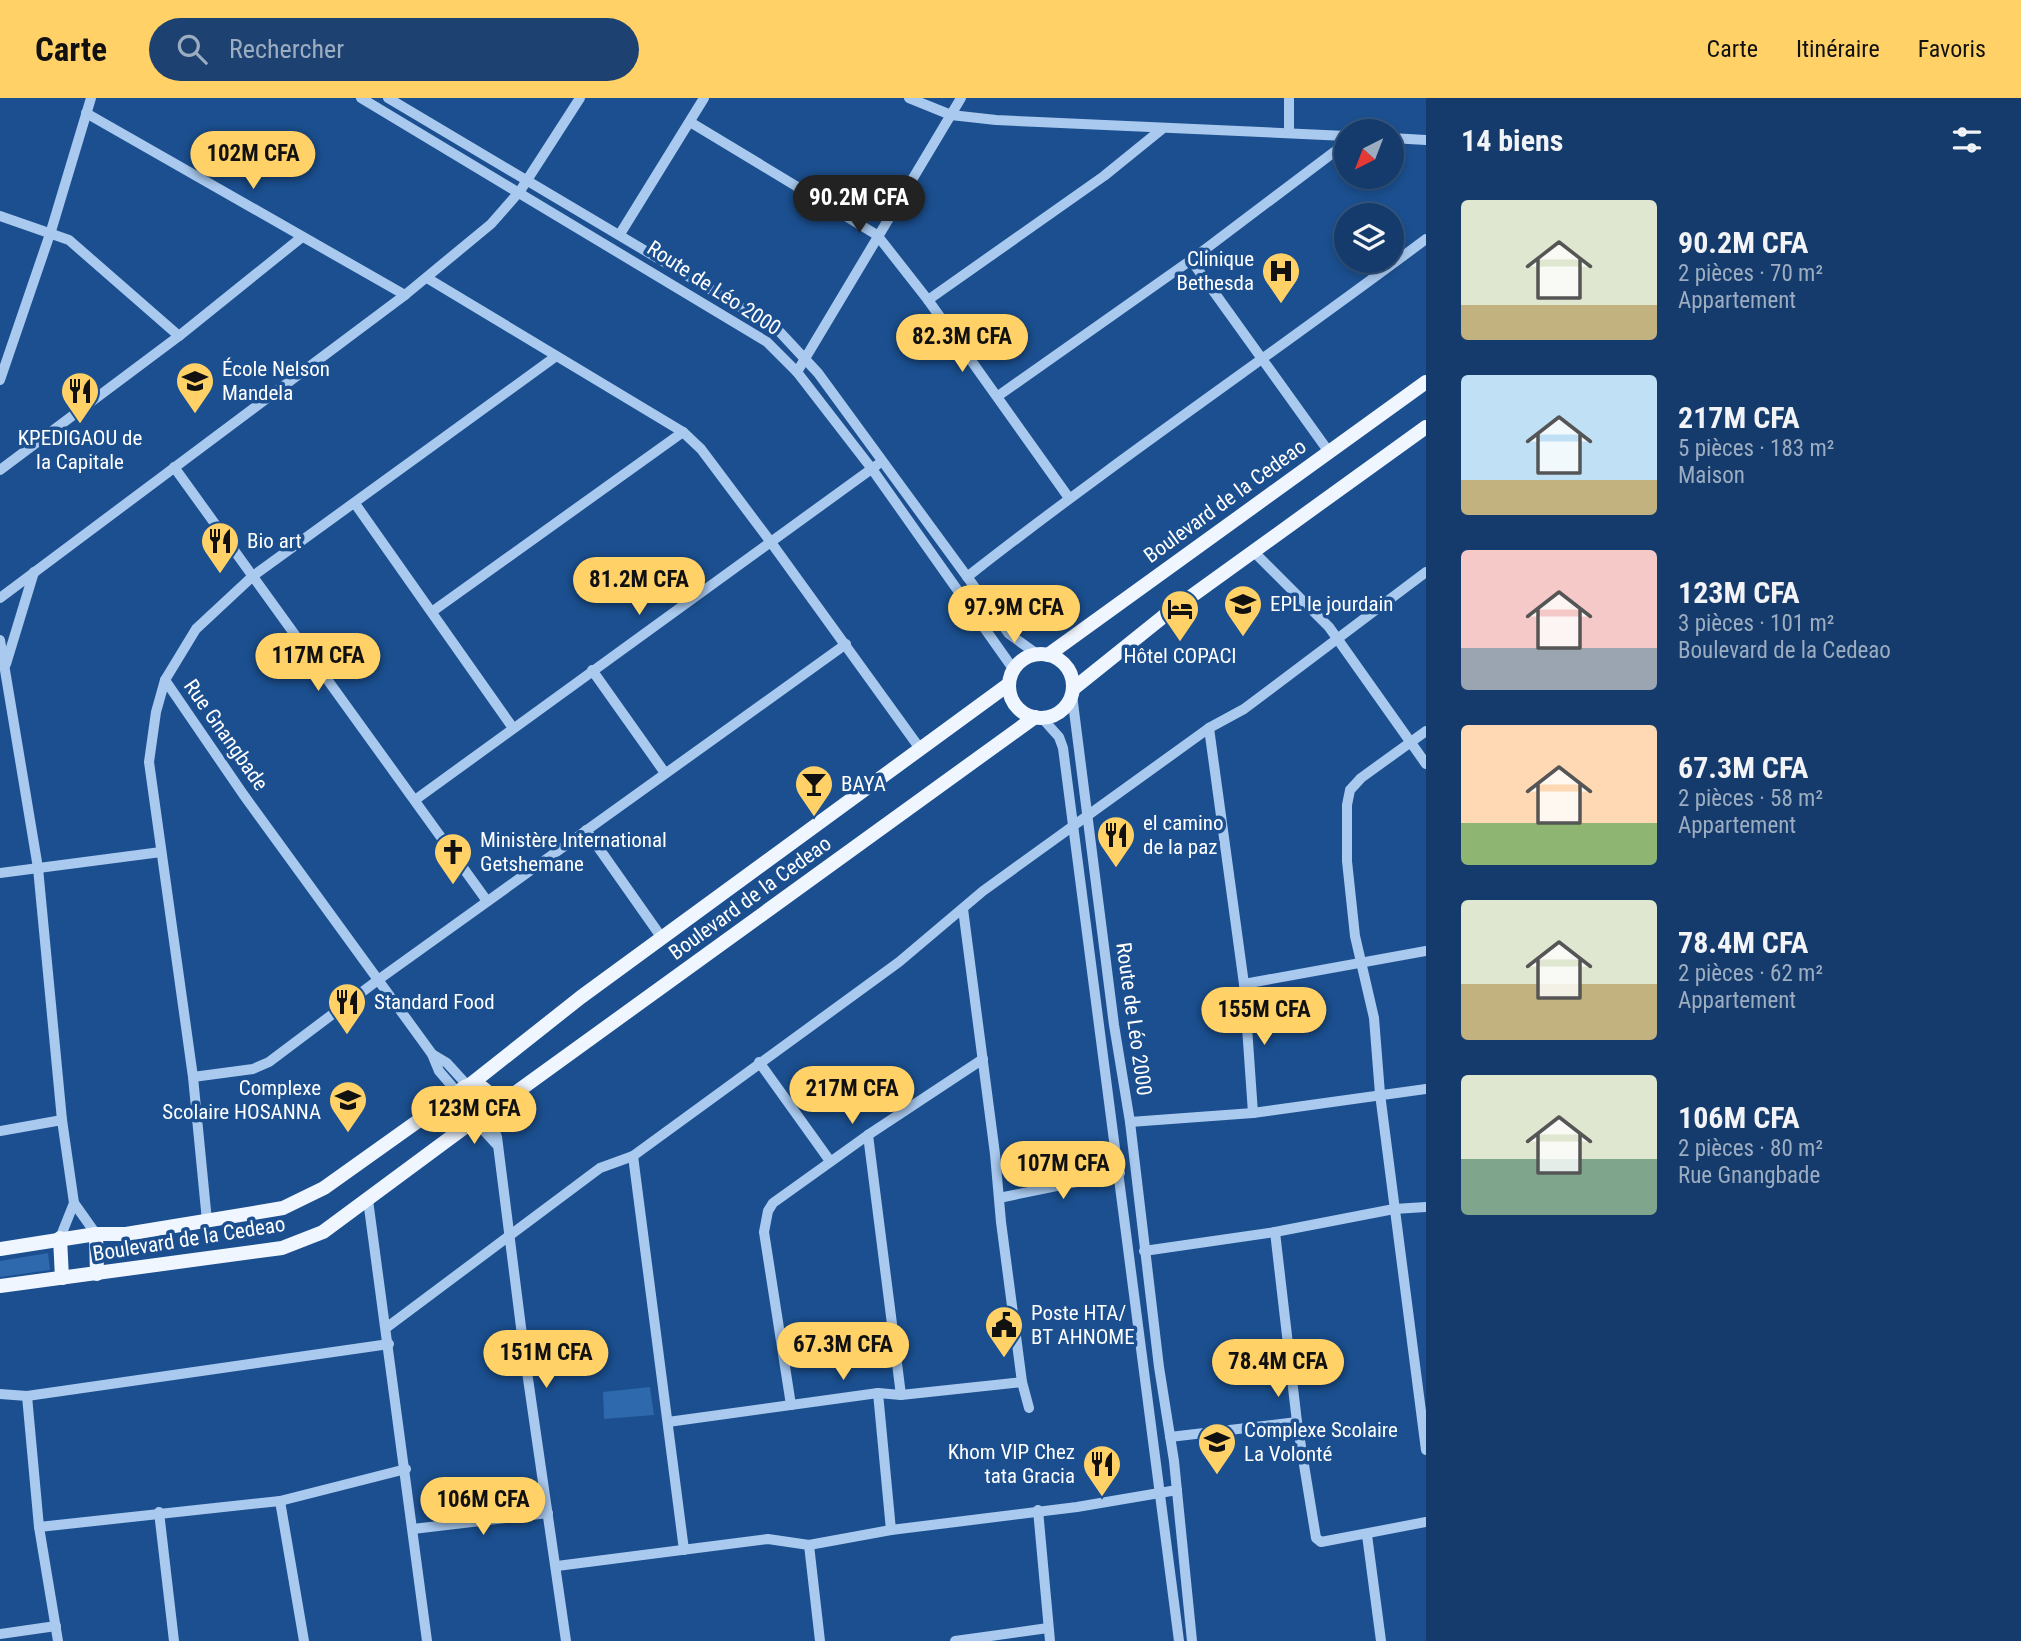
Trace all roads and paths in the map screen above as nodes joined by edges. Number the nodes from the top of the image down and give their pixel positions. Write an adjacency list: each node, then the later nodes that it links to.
1 (91, 98): 9 (street)
2 (361, 98): 19 (street, Route de Léo 2000)
3 (388, 98): 18 (street, Route de Léo 2000)
4 (580, 98): 18 (street)
5 (704, 98): 11 (street)
6 (909, 98): 10 (street)
7 (961, 98): 10 (street)
8 (1289, 98): 13 (street)
9 (86, 113): 21 (street); 24 (street)
10 (951, 115): 12 (street); 23 (street)
11 (690, 122): 22 (street); 23 (street)
12 (1162, 129): 13 (street); 29 (street)
13 (1289, 133): 14 (street)
14 (1334, 135)
15 (1404, 139): 16 (street)
16 (1426, 140)
17 (1334, 152): 26 (street)
18 (528, 179): 19 (street); 22 (street, Route de Léo 2000)
19 (520, 191): 27 (street); 34 (street, Route de Léo 2000)
20 (0, 216): 21 (street)
21 (51, 231): 30 (street); 35 (street)
22 (620, 234): 32 (street, Route de Léo 2000)
23 (877, 235): 29 (street); 32 (street)
24 (302, 237): 28 (street); 30 (street)
25 (1426, 239): 33 (street)
26 (1191, 260): 33 (street); 37 (street)
27 (427, 278): 28 (street); 31 (street)
28 (405, 295): 42 (street)
29 (928, 300): 37 (street)
30 (179, 336): 44 (street)
31 (555, 357): 39 (street); 46 (street, Rue Gnangbade)
32 (805, 358): 34 (street); 41 (street, Route de Léo 2000)
33 (1264, 360): 40 (street); 45 (street)
34 (797, 372): 43 (street, Route de Léo 2000)
35 (0, 380)
36 (1426, 382): 40 (main road, Boulevard de la Cedeao)
37 (998, 397): 45 (street)
38 (1426, 427): 48 (main road)
39 (683, 432): 47 (street); 54 (street)
40 (1329, 452): 59 (main road, Boulevard de la Cedeao)
41 (883, 462): 43 (street); 52 (street, Route de Léo 2000)
42 (174, 467): 49 (street); 51 (street)
43 (872, 469): 47 (street); 62 (street, Route de Léo 2000)
44 (0, 470)
45 (1069, 498): 52 (street)
46 (356, 505): 51 (street, Rue Gnangbade); 54 (street)
47 (770, 541): 57 (street); 61 (street)
48 (1255, 553): 56 (street); 64 (main road)
49 (34, 572): 53 (street); 60 (street)
50 (1426, 572): 56 (street)
51 (253, 576): 63 (street, Rue Gnangbade); 73 (street)
52 (967, 577): 59 (street, Route de Léo 2000)
53 (0, 598)
54 (433, 611): 66 (street)
55 (0, 640): 58 (street)
56 (1339, 640): 67 (street); 69 (street)
57 (846, 644): 70 (street); 72 (street)
58 (1, 652): 60 (street)
59 (1042, 654): 62 (main road); 64 (main road)
60 (5, 668): 78 (street)
61 (592, 670): 66 (street); 72 (street)
62 (1011, 677): 65 (main road); 70 (main road, Boulevard de la Cedeao)
63 (165, 680): 77 (street); 85 (street, Rue Gnangbade)
64 (1073, 692): 65 (main road); 74 (street, Route de Léo 2000)
65 (1038, 718): 75 (street, Route de Léo 2000); 94 (main road, Boulevard de la Cedeao)
66 (513, 728): 73 (street)
67 (1209, 728): 74 (street); 86 (street)
68 (1426, 732): 69 (street)
69 (1411, 743): 71 (street); 84 (street)
70 (921, 750): 82 (main road, Boulevard de la Cedeao)
71 (1426, 764)
72 (666, 773): 76 (street)
73 (415, 800): 80 (street)
74 (1088, 819): 75 (street); 96 (street, Route de Léo 2000)
75 (1072, 826): 81 (street); 101 (street, Route de Léo 2000)
76 (586, 830): 80 (street); 82 (street)
77 (161, 852): 78 (street); 89 (street)
78 (38, 868): 79 (street); 95 (street)
79 (0, 873)
80 (487, 901): 85 (street)
81 (963, 909): 87 (street); 88 (street)
82 (662, 938): 91 (main road, Boulevard de la Cedeao)
83 (1426, 951): 84 (street)
84 (1363, 964): 86 (street); 92 (street)
85 (378, 980): 89 (street); 91 (street, Rue Gnangbade)
86 (1244, 984): 93 (street)
87 (983, 1059): 98 (street); 102 (street)
88 (759, 1062): 99 (street); 100 (street)
89 (193, 1077): 107 (street)
90 (1426, 1088): 92 (street)
91 (463, 1089): 94 (main road); 94 (main road); 107 (main road, Boulevard de la Cedeao)
92 (1380, 1094): 93 (street); 106 (street)
93 (1253, 1112): 96 (street)
94 (481, 1117): 103 (main road, Boulevard de la Cedeao); 111 (street)
95 (62, 1120): 97 (street); 104 (street)
96 (1130, 1122): 113 (street, Route de Léo 2000)
97 (0, 1131)
98 (867, 1135): 100 (street); 122 (street)
99 (633, 1156): 111 (street); 126 (street)
100 (830, 1161): 124 (street)
101 (1120, 1173): 102 (street); 132 (street, Route de Léo 2000)
102 (999, 1198): 119 (street)
103 (368, 1200): 114 (main road, Boulevard de la Cedeao); 117 (street)
104 (74, 1203): 109 (street); 110 (street)
105 (1426, 1207): 106 (street)
106 (1394, 1209): 108 (street); 129 (street)
107 (207, 1221): 109 (main road, Boulevard de la Cedeao)
108 (1275, 1232): 113 (street); 127 (street)
109 (96, 1234): 110 (main road, Boulevard de la Cedeao); 114 (main road)
110 (60, 1238): 112 (main road, Boulevard de la Cedeao); 115 (main road)
111 (509, 1238): 117 (street); 136 (street)
112 (0, 1249)
113 (1144, 1251): 128 (street, Route de Léo 2000)
114 (97, 1274): 115 (main road, Boulevard de la Cedeao)
115 (62, 1278): 116 (main road, Boulevard de la Cedeao)
116 (0, 1286)
117 (386, 1328): 118 (street)
118 (389, 1344): 123 (street); 130 (street)
119 (1022, 1382): 122 (street); 125 (street)
120 (878, 1393): 122 (street); 124 (street); 140 (street)
121 (0, 1394): 123 (street)
122 (901, 1395)
123 (27, 1396): 138 (street)
124 (791, 1405): 126 (street)
125 (1029, 1408)
126 (668, 1422): 143 (street)
127 (1297, 1422): 128 (street); 141 (street)
128 (1170, 1437): 131 (street, Route de Léo 2000)
129 (1426, 1450)
130 (406, 1469): 133 (street); 139 (street)
131 (1177, 1490): 132 (street); 157 (street, Route de Léo 2000)
132 (1160, 1492): 134 (street); 156 (street, Route de Léo 2000)
133 (281, 1501): 135 (street); 150 (street)
134 (1038, 1510): 140 (street); 146 (street)
135 (159, 1512): 138 (street); 149 (street)
136 (548, 1513): 139 (street); 144 (street)
137 (1426, 1522): 141 (street)
138 (39, 1527): 145 (street)
139 (413, 1529): 151 (street)
140 (891, 1530): 142 (street)
141 (1367, 1535): 158 (street)
142 (808, 1545): 143 (street); 153 (street)
143 (684, 1550): 144 (street)
144 (556, 1566): 152 (street)
145 (56, 1626): 147 (street); 148 (street)
146 (1048, 1628): 154 (street); 155 (street)
147 (0, 1634)
148 (58, 1641)
149 (174, 1641)
150 (304, 1641)
151 (427, 1641)
152 (566, 1641)
153 (820, 1641)
154 (955, 1641)
155 (1050, 1641)
156 (1179, 1641)
157 (1192, 1641)
158 (1381, 1641)

